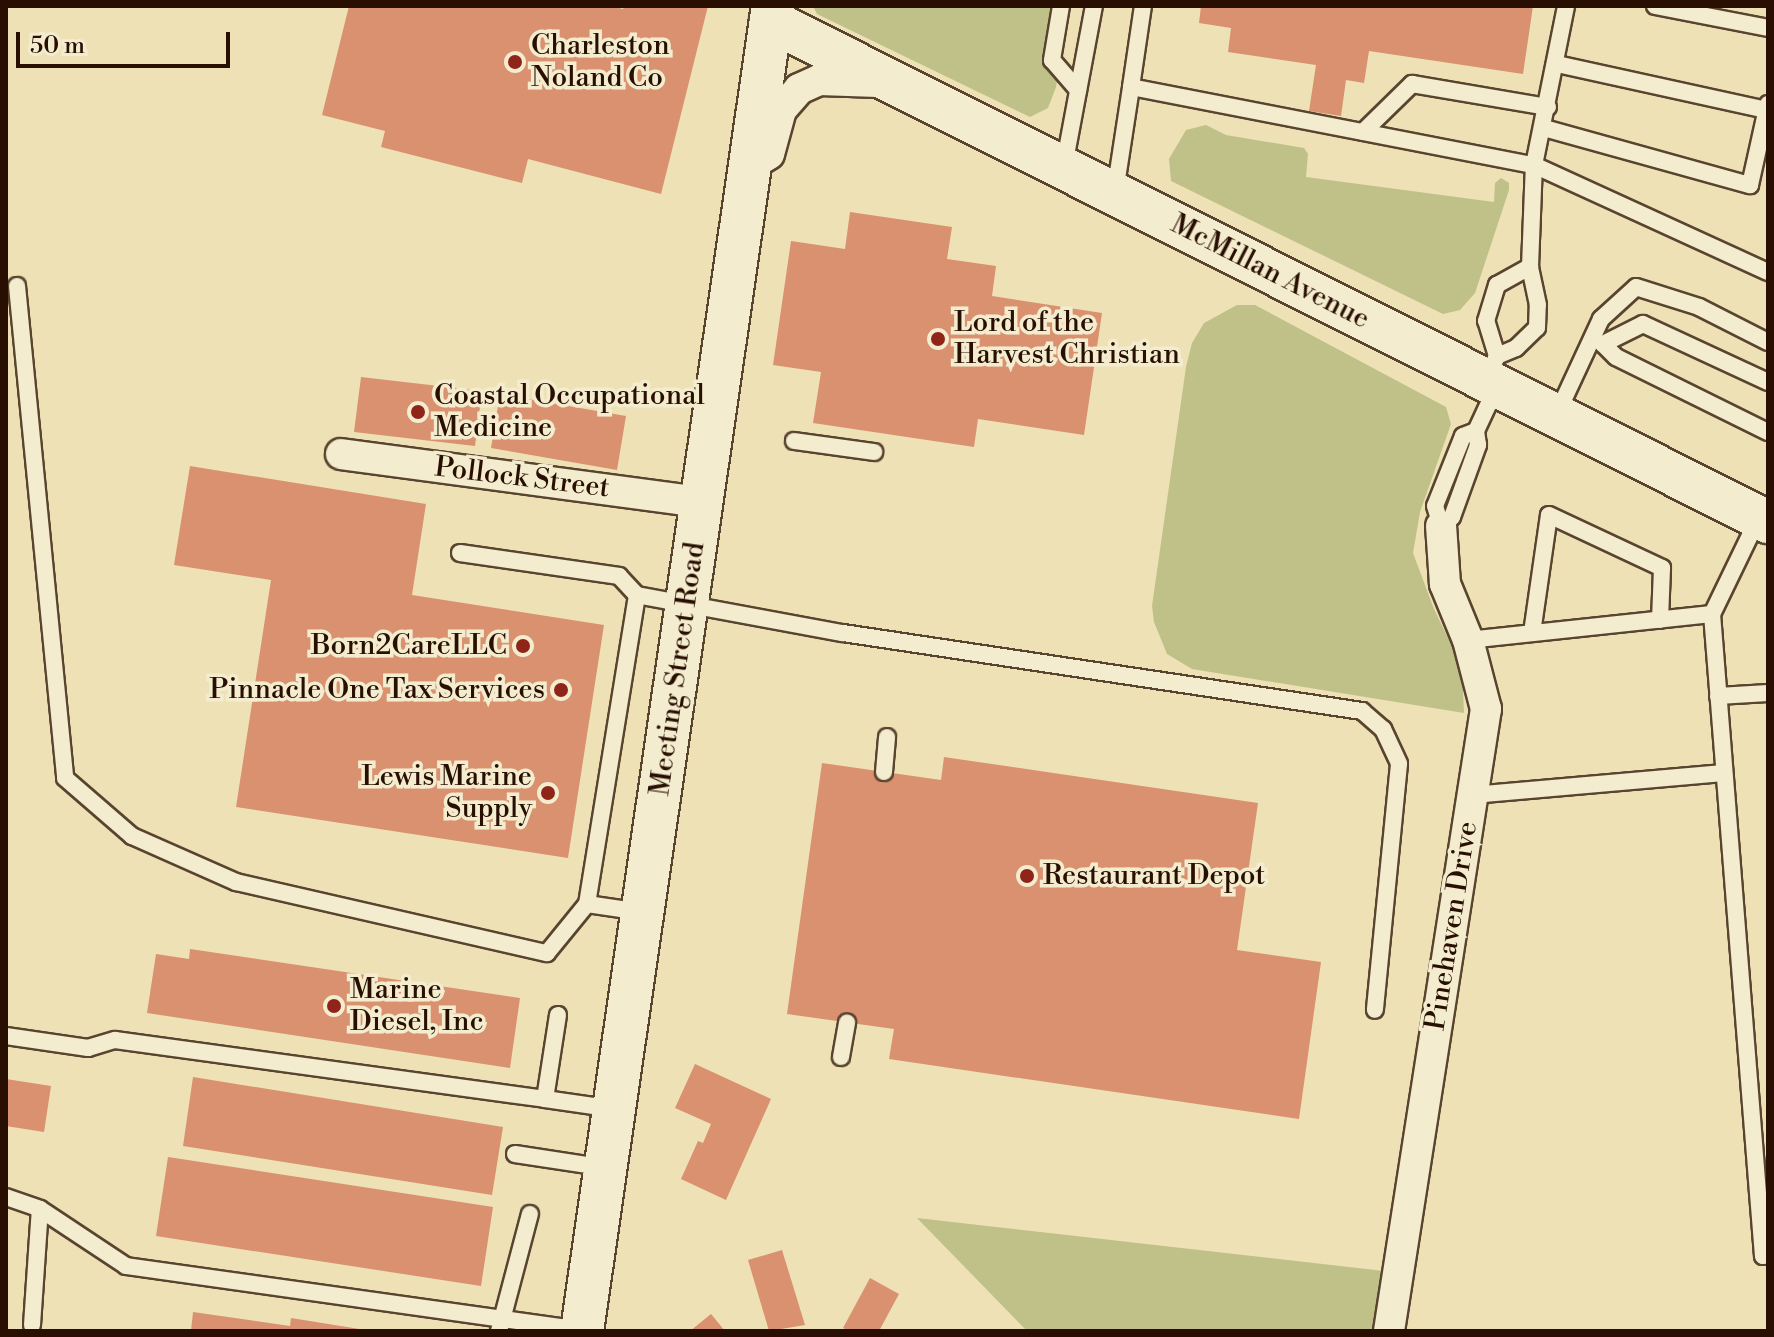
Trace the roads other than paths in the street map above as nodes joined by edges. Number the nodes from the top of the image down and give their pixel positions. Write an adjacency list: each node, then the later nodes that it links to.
1 (1061, 6): 11 (lane)
2 (1094, 6): 11 (lane)
3 (1143, 6): 10 (lane)
4 (1566, 6): 8 (lane)
5 (1655, 6): 7 (lane)
6 (772, 13): 9 (street, McMillan Avenue); 17 (street, Meeting Street Road)
7 (1768, 28)
8 (1557, 64): 12 (lane); 13 (lane)
9 (896, 84): 17 (street); 18 (street, McMillan Avenue)
10 (1131, 87): 15 (lane); 19 (lane)
11 (1078, 90): 18 (lane)
12 (1548, 107): 14 (lane); 15 (lane)
13 (1767, 107): 14 (lane)
14 (1544, 128): 16 (lane)
15 (1363, 132): 16 (lane)
16 (1534, 165): 20 (lane); 21 (lane)
17 (749, 167): 32 (street, Meeting Street Road)
18 (1064, 168): 19 (street, McMillan Avenue)
19 (1114, 193): 25 (street, McMillan Avenue)
20 (1530, 267): 25 (lane); 25 (lane)
21 (1768, 272)
22 (17, 286): 48 (lane)
23 (1597, 341): 24 (lane); 26 (lane); 27 (lane); 28 (lane)
24 (1768, 342)
25 (1493, 374): 27 (street, McMillan Avenue); 34 (lane)
26 (1768, 382)
27 (1555, 417): 33 (street, McMillan Avenue)
28 (1768, 432)
29 (794, 441): 30 (lane)
30 (874, 452)
31 (341, 454): 32 (street, Pollock Street)
32 (703, 502): 37 (street, Meeting Street Road)
33 (1765, 515): 38 (lane)
34 (1441, 526): 41 (street, Pinehaven Drive)
35 (460, 553): 36 (lane)
36 (637, 595): 37 (lane); 48 (lane)
37 (686, 605): 49 (street, Meeting Street Road); 50 (lane)
38 (1712, 614): 39 (lane); 43 (lane)
39 (1660, 620): 40 (lane); 40 (lane)
40 (1532, 633): 41 (lane)
41 (1468, 640): 47 (street, Pinehaven Drive)
42 (1768, 693): 43 (lane)
43 (1718, 696): 46 (lane)
44 (887, 737): 45 (lane)
45 (884, 772)
46 (1724, 773): 47 (lane); 62 (lane)
47 (1472, 795): 66 (street, Pinehaven Drive)
48 (587, 904): 49 (lane)
49 (643, 912): 56 (street, Meeting Street Road)
50 (1375, 1010)
51 (558, 1015): 55 (lane)
52 (847, 1023): 54 (lane)
53 (6, 1036): 55 (lane)
54 (841, 1057)
55 (545, 1099): 56 (lane)
56 (615, 1109): 58 (street, Meeting Street Road)
57 (515, 1154): 58 (lane)
58 (607, 1168): 65 (street, Meeting Street Road)
59 (6, 1197): 60 (lane)
60 (40, 1209): 63 (lane); 64 (lane)
61 (530, 1214): 64 (lane)
62 (1768, 1255)
63 (32, 1325)
64 (500, 1326): 65 (lane)
65 (582, 1331)
66 (1389, 1331)

